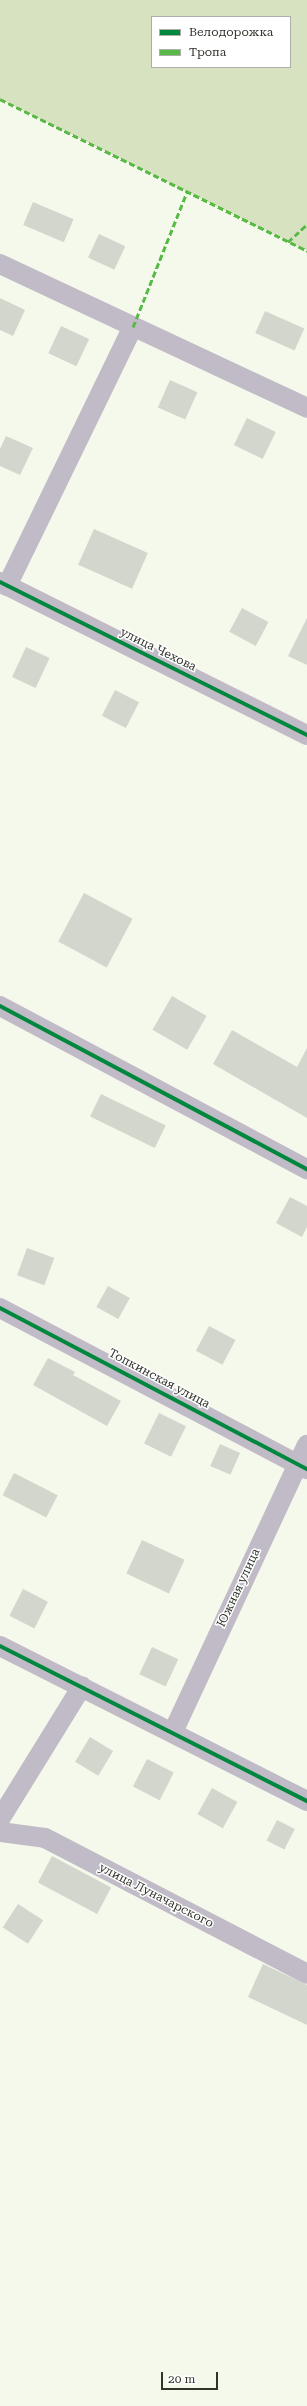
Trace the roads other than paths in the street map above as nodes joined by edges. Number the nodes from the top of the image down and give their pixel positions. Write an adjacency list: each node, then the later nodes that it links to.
1 (0, 264): 2 (street)
2 (133, 326): 3 (street); 4 (street)
3 (307, 408)
4 (3, 584): 5 (street, улица Чехова)
5 (307, 735)
6 (0, 1006): 7 (street)
7 (307, 1169)
8 (0, 1308): 10 (street, Топкинская улица)
9 (307, 1445): 10 (street, Южная улица)
10 (301, 1466): 13 (street, Южная улица)
11 (0, 1646): 12 (street)
12 (82, 1686): 13 (street); 15 (street)
13 (173, 1732): 14 (street)
14 (307, 1801)
15 (0, 1818)
16 (0, 1832): 17 (street, улица Луначарского)
17 (307, 1974)

